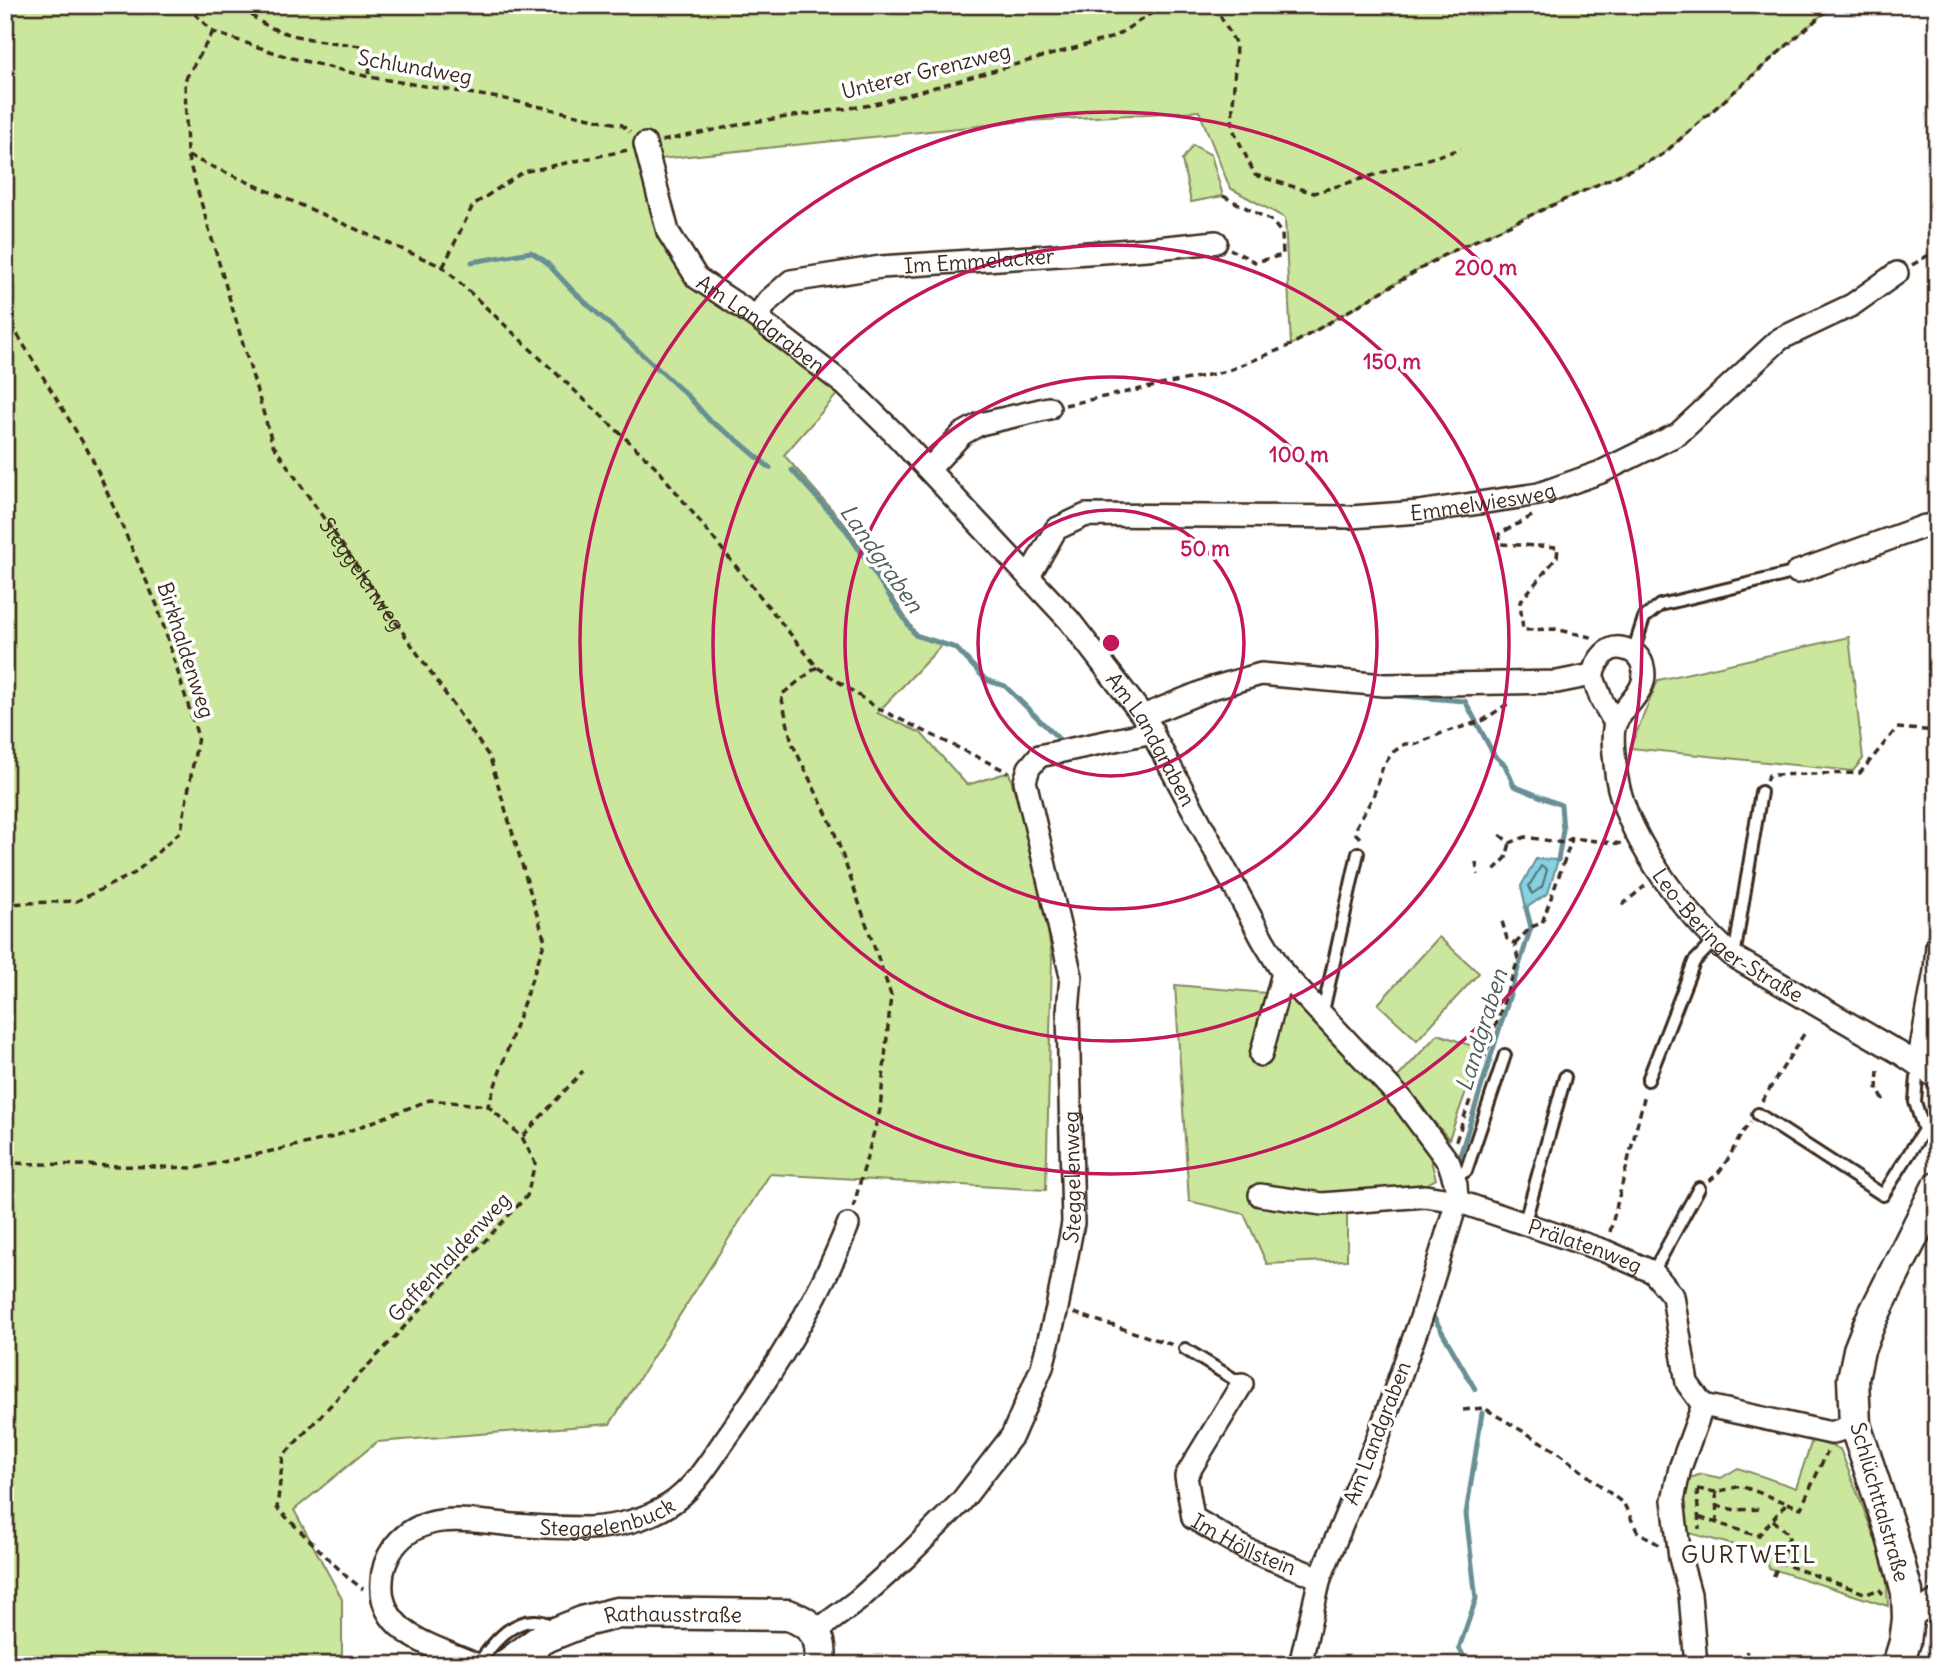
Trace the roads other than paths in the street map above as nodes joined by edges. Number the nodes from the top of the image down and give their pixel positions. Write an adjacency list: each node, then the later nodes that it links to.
1 (645, 144): 4 (street, Am Landgraben)
2 (1216, 242): 4 (street, Im Emmelacker)
3 (1897, 273): 9 (street, Emmelwiesweg)
4 (756, 317): 6 (street, Am Landgraben)
5 (1049, 408): 6 (street)
6 (929, 469): 9 (street, Am Landgraben)
7 (1937, 527): 8 (street)
8 (1797, 572): 10 (lane)
9 (1029, 576): 12 (street, Am Landgraben)
10 (1633, 652): 11 (street); 13 (street)
11 (1592, 675): 12 (street); 13 (street, Leo-Beringer-Straße)
12 (1147, 722): 19 (street, Am Landgraben); 44 (street, Steggelenweg)
13 (1615, 723): 16 (street, Leo-Beringer-Straße)
14 (1761, 792): 18 (lane)
15 (1357, 853): 20 (lane)
16 (1715, 940): 18 (street, Leo-Beringer-Straße); 26 (lane)
17 (1937, 946): 23 (street)
18 (1734, 957): 23 (street, Leo-Beringer-Straße)
19 (1283, 973): 20 (street, Am Landgraben); 21 (street)
20 (1322, 1016): 28 (street, Am Landgraben)
21 (1261, 1055)
22 (1505, 1055): 28 (lane)
23 (1918, 1064): 25 (street, Leo-Beringer-Straße); 27 (lane)
24 (1565, 1077): 34 (lane)
25 (1937, 1079)
26 (1648, 1080)
27 (1758, 1114)
28 (1451, 1170): 32 (street, Am Landgraben)
29 (1699, 1188): 35 (lane)
30 (1937, 1188): 39 (main road, Schlüchttalstraße)
31 (1259, 1195): 32 (street)
32 (1457, 1201): 34 (street, Prälatenweg); 40 (street, Am Landgraben)
33 (848, 1225): 45 (street, Steggelenbuck)
34 (1524, 1225): 35 (street, Prälatenweg)
35 (1653, 1272): 38 (street, Prälatenweg)
36 (1185, 1349): 37 (lane)
37 (1241, 1384): 40 (street, Im Höllstein)
38 (1703, 1405): 39 (street); 49 (street)
39 (1843, 1429): 42 (main road, Schlüchttalstraße)
40 (1320, 1578): 48 (street, Am Landgraben)
41 (1937, 1600): 42 (street)
42 (1908, 1619): 50 (main road, Schlüchttalstraße)
43 (563, 1629): 44 (main road, Rathausstraße); 45 (lane); 46 (main road, Rathausstraße)
44 (815, 1632): 47 (main road)
45 (477, 1665)
46 (506, 1665)
47 (819, 1665)
48 (1300, 1665)
49 (1696, 1665)
50 (1898, 1665)

